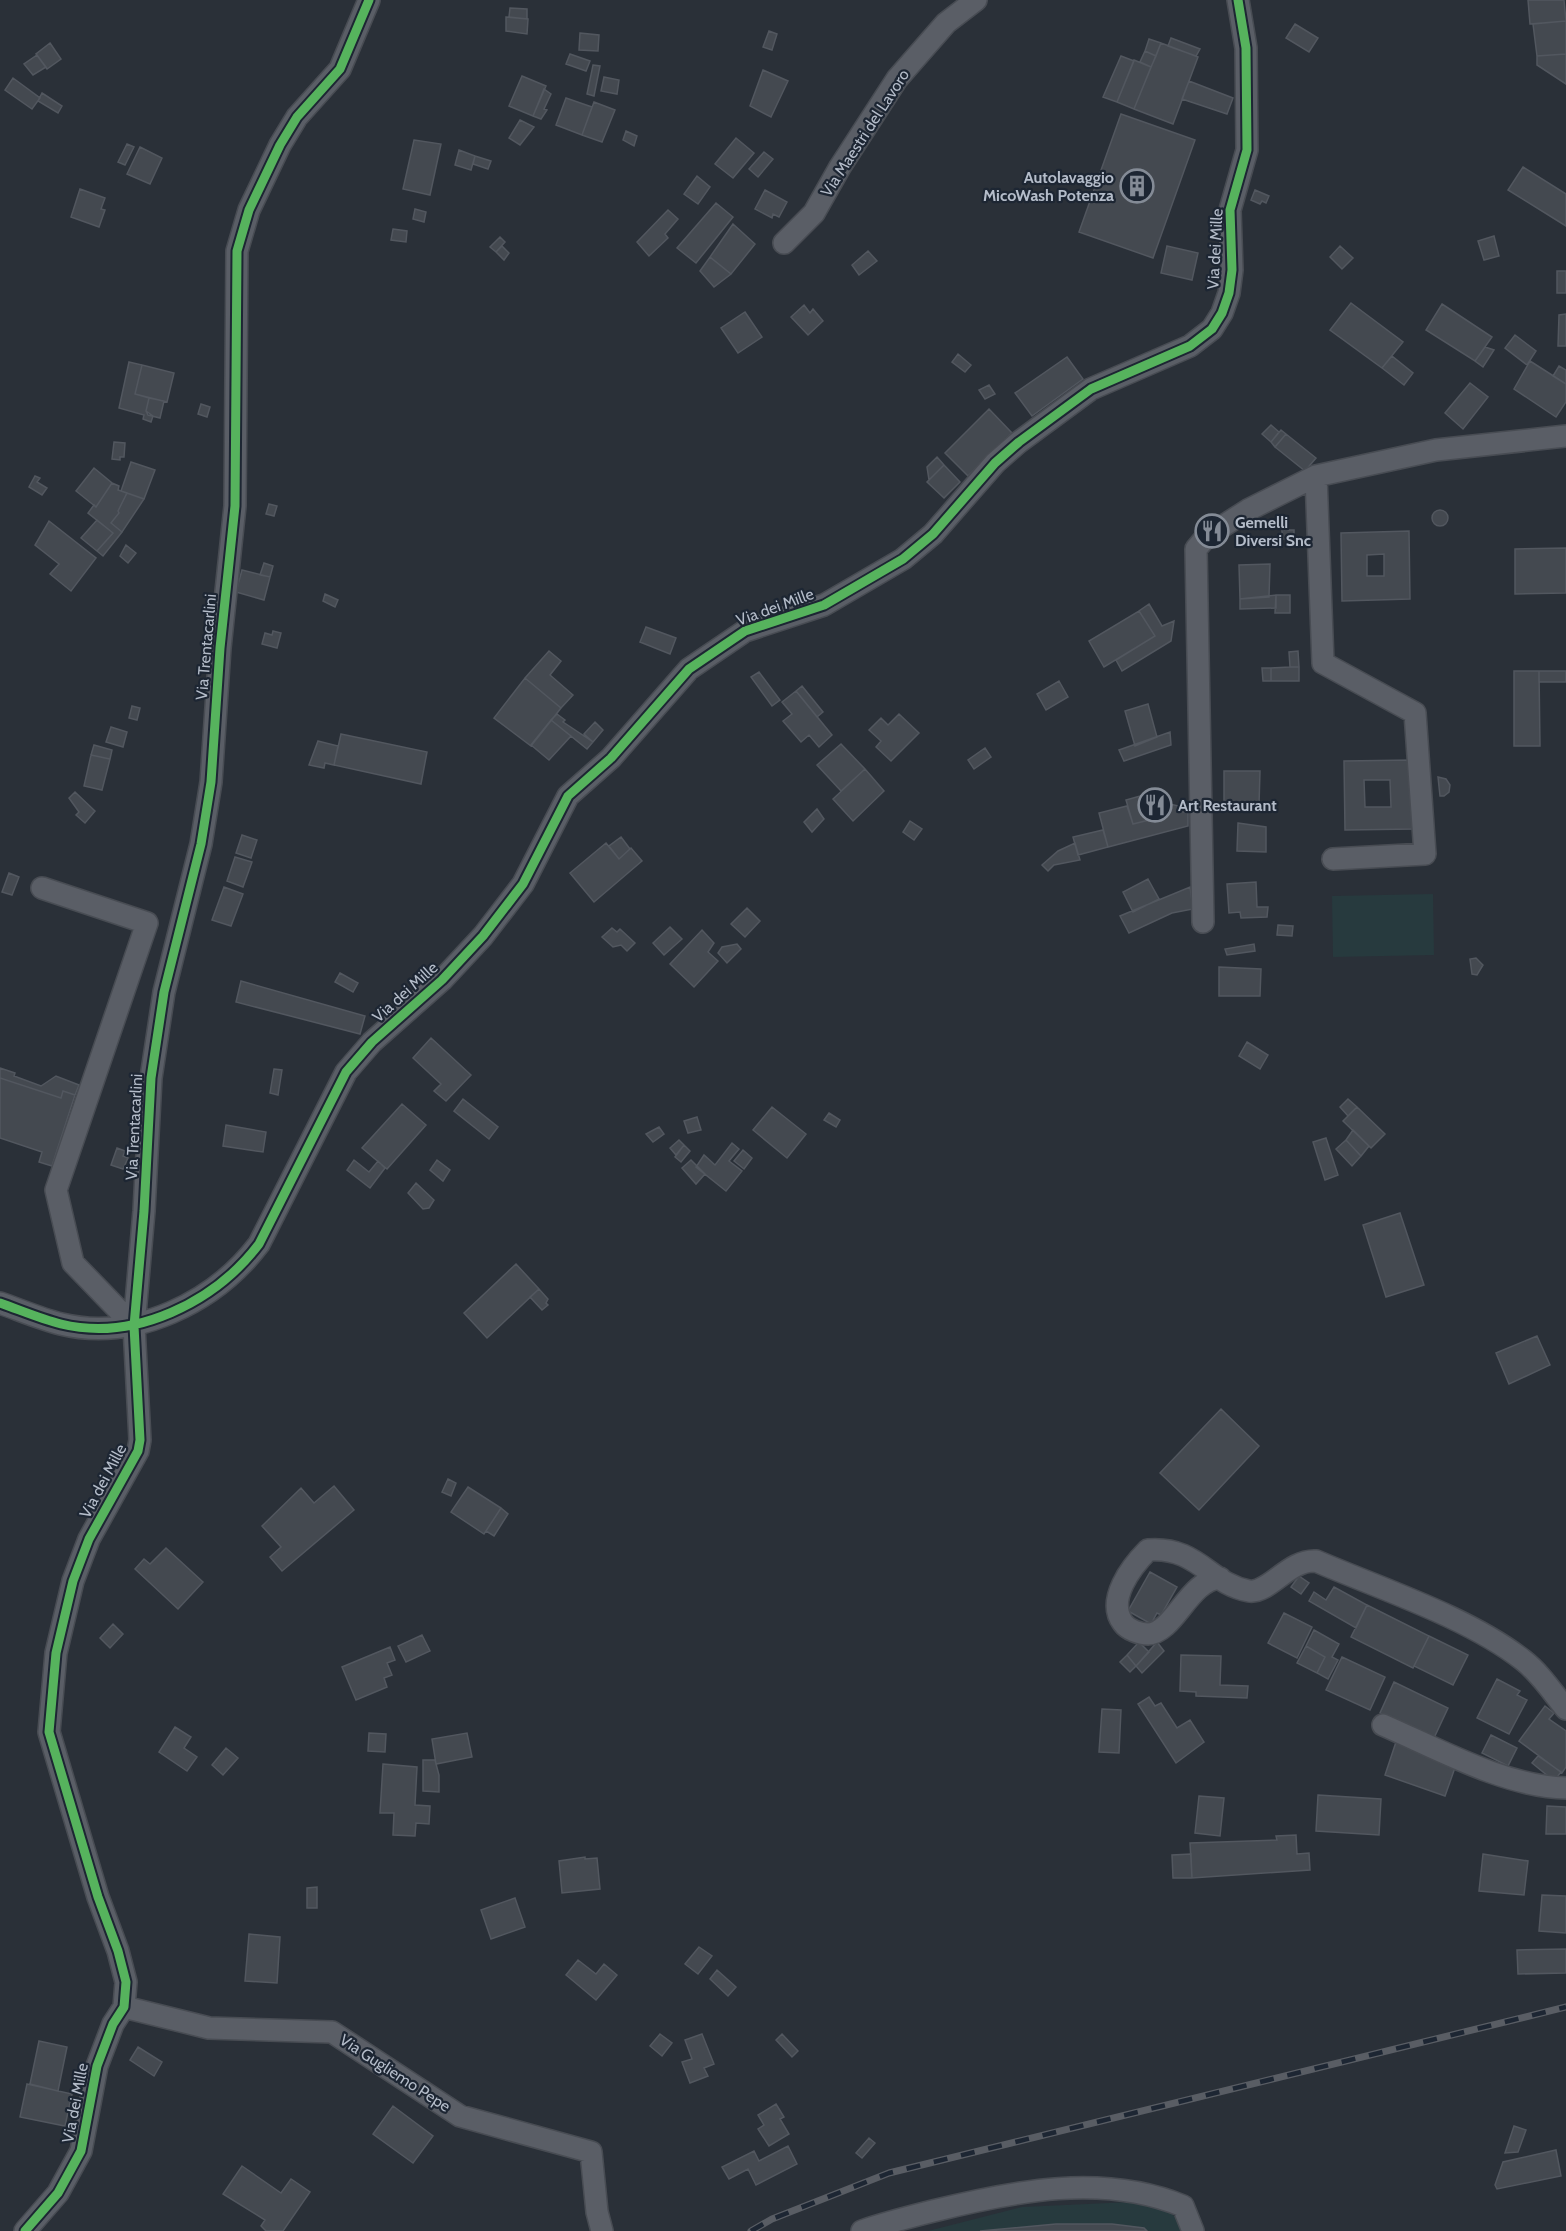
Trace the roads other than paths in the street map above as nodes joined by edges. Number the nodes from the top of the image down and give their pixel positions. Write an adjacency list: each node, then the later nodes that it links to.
1 (369, 0): 11 (street, Via Trentacarlini)
2 (976, 0): 4 (street, Via Maestri del Lavoro)
3 (1238, 0): 11 (street, Via dei Mille)
4 (784, 243)
5 (1566, 436): 6 (street)
6 (1316, 476): 7 (street); 9 (street)
7 (1333, 859)
8 (42, 888): 11 (street)
9 (1203, 922)
10 (0, 1303): 11 (street)
11 (134, 1326): 16 (street, Via dei Mille)
12 (1220, 1578): 12 (street); 13 (street)
13 (1566, 1709)
14 (1383, 1725): 15 (street)
15 (1566, 1788)
16 (124, 2007): 17 (street, Via dei Mille); 18 (street, Via Gugliemo Pepe)
17 (25, 2231)
18 (602, 2231)
19 (862, 2231): 20 (street)
20 (1193, 2231)

